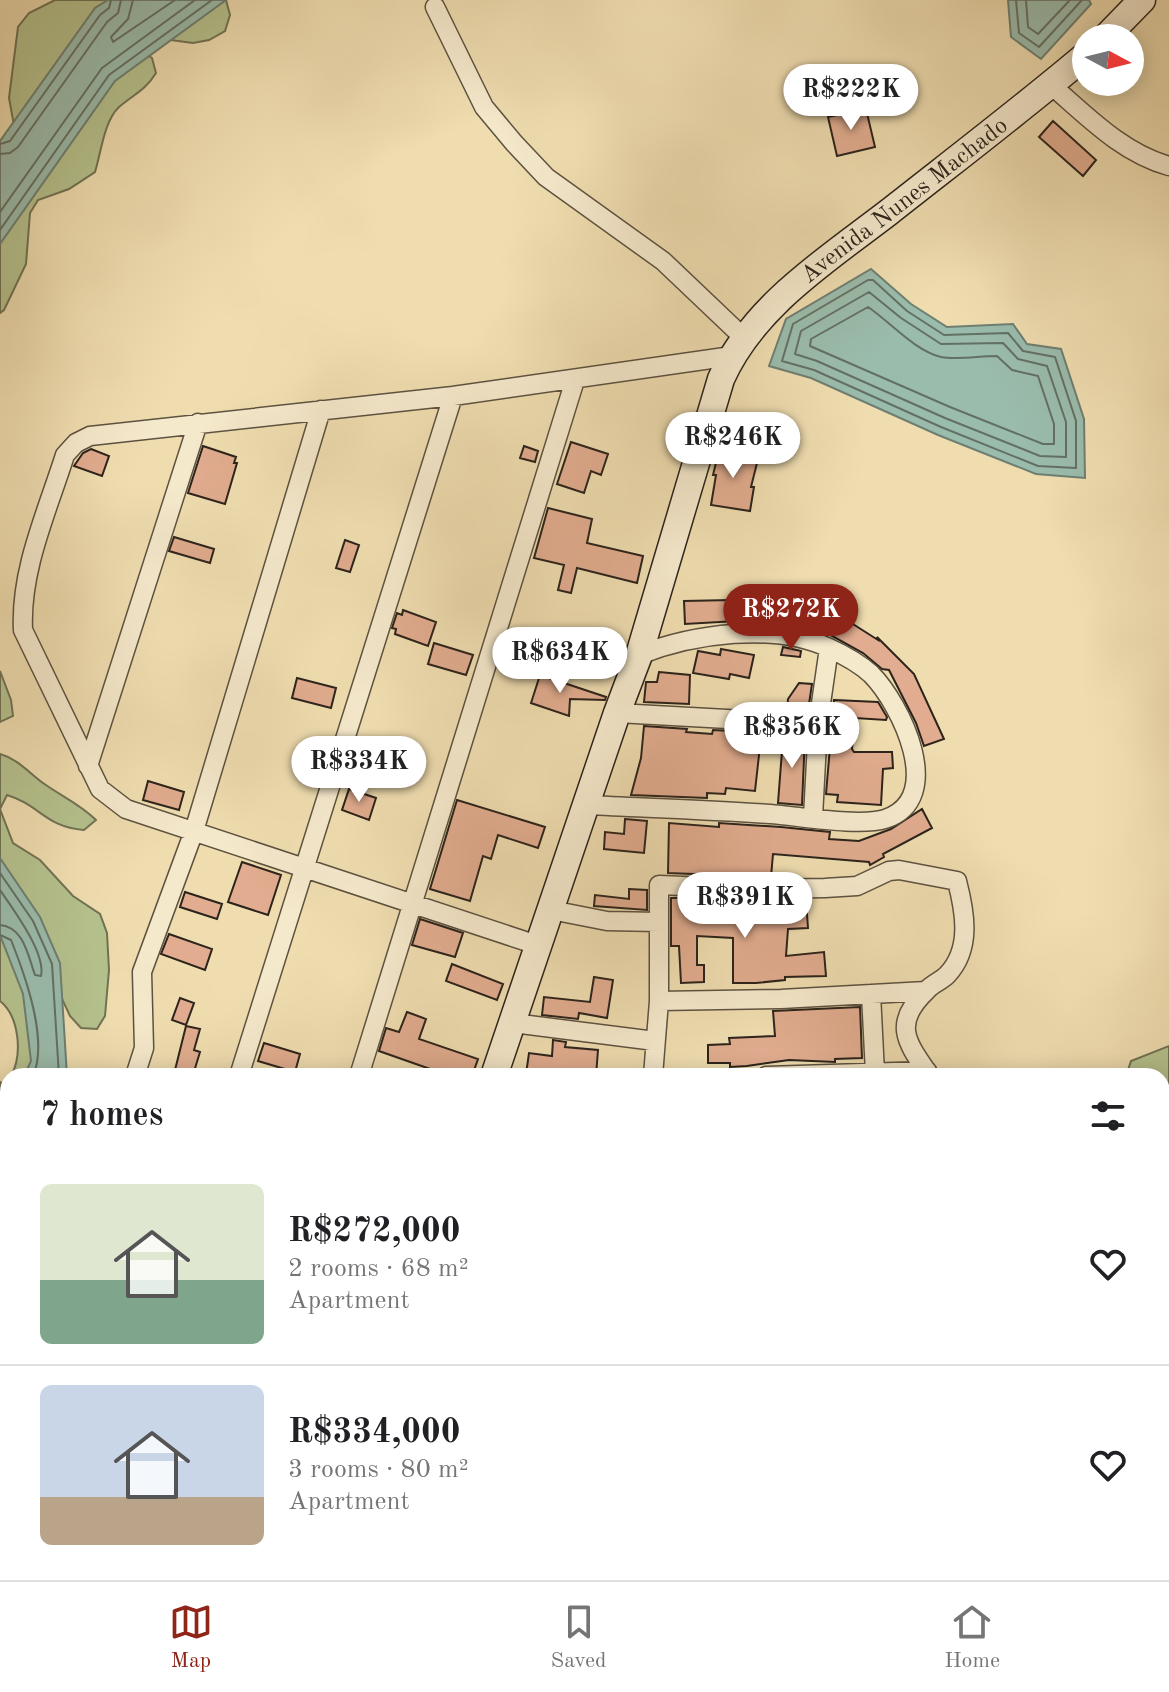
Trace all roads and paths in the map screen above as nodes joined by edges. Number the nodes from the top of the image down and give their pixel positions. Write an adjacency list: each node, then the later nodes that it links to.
1 (1142, 0): 3 (main road)
2 (435, 7): 7 (street)
3 (1119, 24)
4 (1072, 67): 5 (main road, Avenida Nunes Machado)
5 (1051, 85): 6 (street); 7 (main road, Avenida Nunes Machado)
6 (1169, 166)
7 (738, 347): 8 (street); 13 (main road, Avenida Nunes Machado)
8 (575, 380): 9 (street); 21 (street)
9 (453, 396): 10 (street); 20 (street)
10 (321, 410): 11 (street); 19 (street)
11 (198, 423): 16 (street); 16 (street)
12 (829, 648): 13 (street); 15 (street); 18 (street)
13 (639, 655): 14 (main road, Avenida Nunes Machado)
14 (617, 713): 15 (street); 17 (main road, Avenida Nunes Machado)
15 (818, 724): 18 (street)
16 (88, 766): 19 (street)
17 (587, 805): 18 (street); 22 (main road, Avenida Nunes Machado)
18 (813, 817)
19 (194, 831): 20 (street); 30 (street)
20 (306, 867): 21 (street); 31 (street)
21 (412, 903): 24 (street); 32 (street)
22 (551, 910): 23 (street); 24 (main road, Avenida Nunes Machado)
23 (658, 922): 25 (street); 27 (street)
24 (540, 946): 28 (main road, Avenida Nunes Machado)
25 (926, 991): 26 (street); 36 (street)
26 (871, 994): 27 (street); 35 (street)
27 (659, 1001): 29 (street)
28 (513, 1023): 29 (street); 33 (main road, Avenida Nunes Machado)
29 (655, 1041): 34 (street)
30 (138, 1068)
31 (242, 1068)
32 (361, 1068)
33 (497, 1068)
34 (653, 1068)
35 (875, 1068)
36 (924, 1068)

